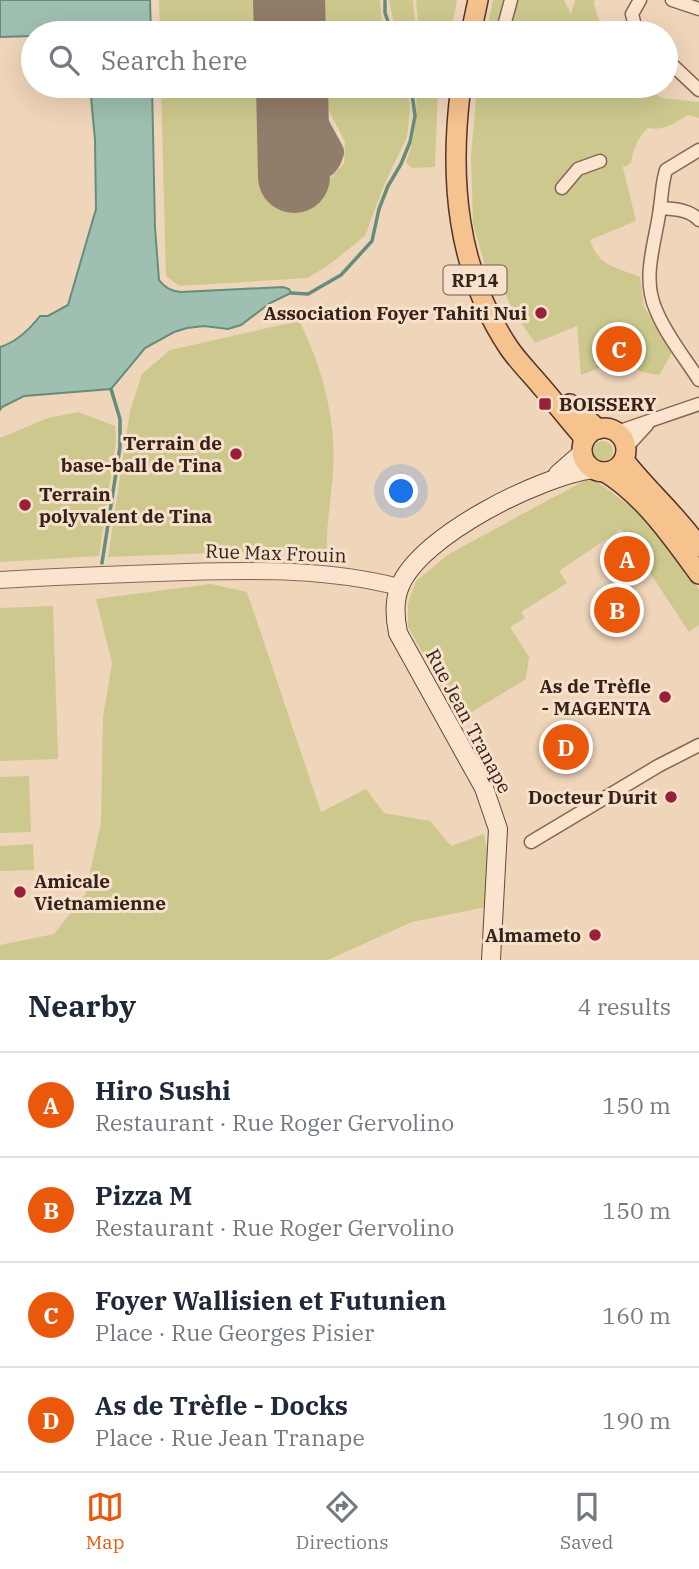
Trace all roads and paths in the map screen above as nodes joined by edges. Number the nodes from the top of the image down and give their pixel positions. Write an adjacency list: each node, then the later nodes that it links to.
1 (478, 0): 7 (main road)
2 (486, 0): 8 (main road)
3 (511, 0): 9 (street)
4 (640, 0): 10 (street)
5 (672, 0): 6 (street)
6 (699, 9)
7 (474, 21)
8 (482, 21)
9 (505, 21)
10 (634, 21)
11 (678, 70): 12 (street)
12 (699, 90)
13 (459, 98): 23 (main road, RP14)
14 (469, 98): 23 (main road, RP14)
15 (699, 150): 18 (street)
16 (600, 161): 17 (street)
17 (562, 188)
18 (660, 208): 19 (street); 20 (street)
19 (699, 220)
20 (699, 380)
21 (699, 404): 22 (street)
22 (650, 422): 23 (street); 23 (street)
23 (603, 450): 24 (main road, RP14); 25 (main road, RP14); 27 (main road)
24 (699, 547)
25 (699, 573)
26 (0, 580): 27 (street, Rue Max Frouin)
27 (399, 587): 30 (main road, Rue Jean Tranape)
28 (699, 745): 29 (street)
29 (531, 842)
30 (491, 960)

